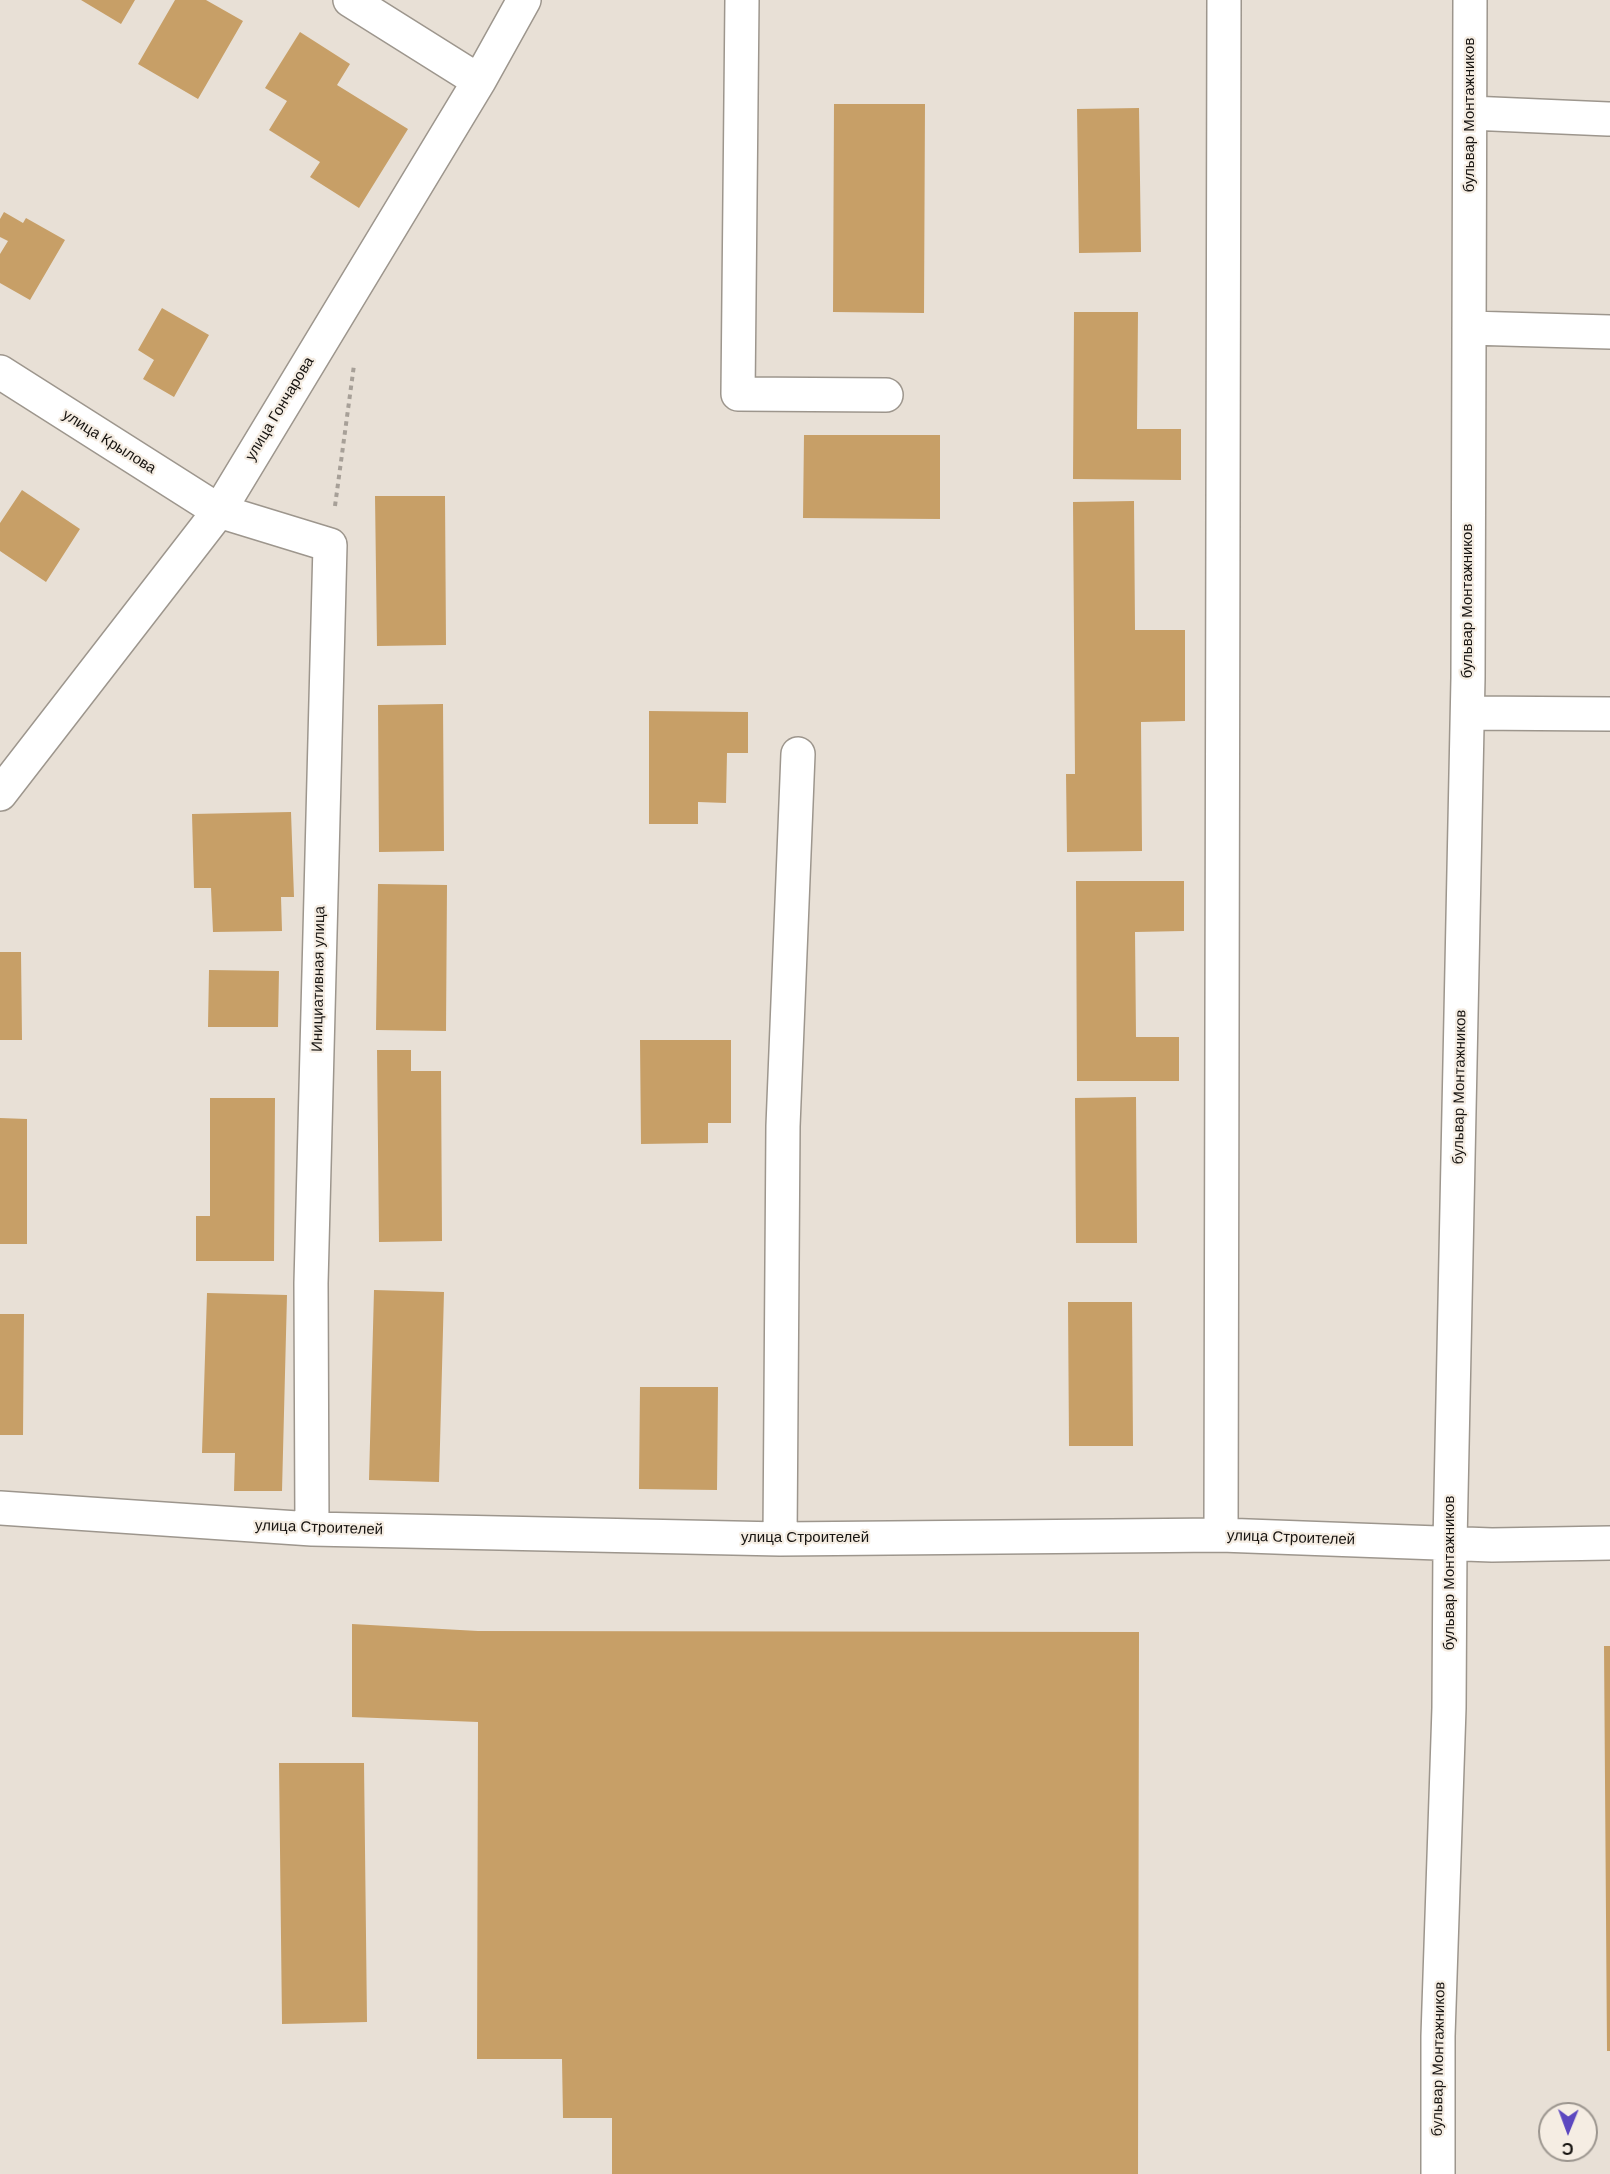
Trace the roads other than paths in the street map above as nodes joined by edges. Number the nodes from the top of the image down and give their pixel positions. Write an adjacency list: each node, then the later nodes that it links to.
1 (350, 0): 6 (street)
2 (524, 0): 6 (street, улица Гончарова)
3 (742, 0): 12 (street)
4 (1224, 0): 20 (street)
5 (1470, 0): 7 (street, бульвар Монтажников)
6 (479, 81): 13 (street, улица Гончарова)
7 (1470, 113): 8 (street); 9 (street, бульвар Монтажников)
8 (1608, 119)
9 (1469, 328): 10 (street); 14 (street, бульвар Монтажников)
10 (1610, 332)
11 (0, 372): 13 (street, улица Крылова)
12 (886, 395)
13 (219, 511): 17 (street, улица Гончарова); 19 (street, Инициативная улица)
14 (1468, 713): 15 (street); 22 (street, бульвар Монтажников)
15 (1610, 714)
16 (798, 754): 21 (street)
17 (0, 794)
18 (0, 1508): 19 (street, улица Строителей)
19 (312, 1529): 21 (street, улица Строителей)
20 (1221, 1535): 21 (street, улица Строителей); 22 (street, улица Строителей)
21 (780, 1539)
22 (1450, 1543): 23 (street, улица Строителей); 24 (street, бульвар Монтажников)
23 (1610, 1543)
24 (1438, 2174)

